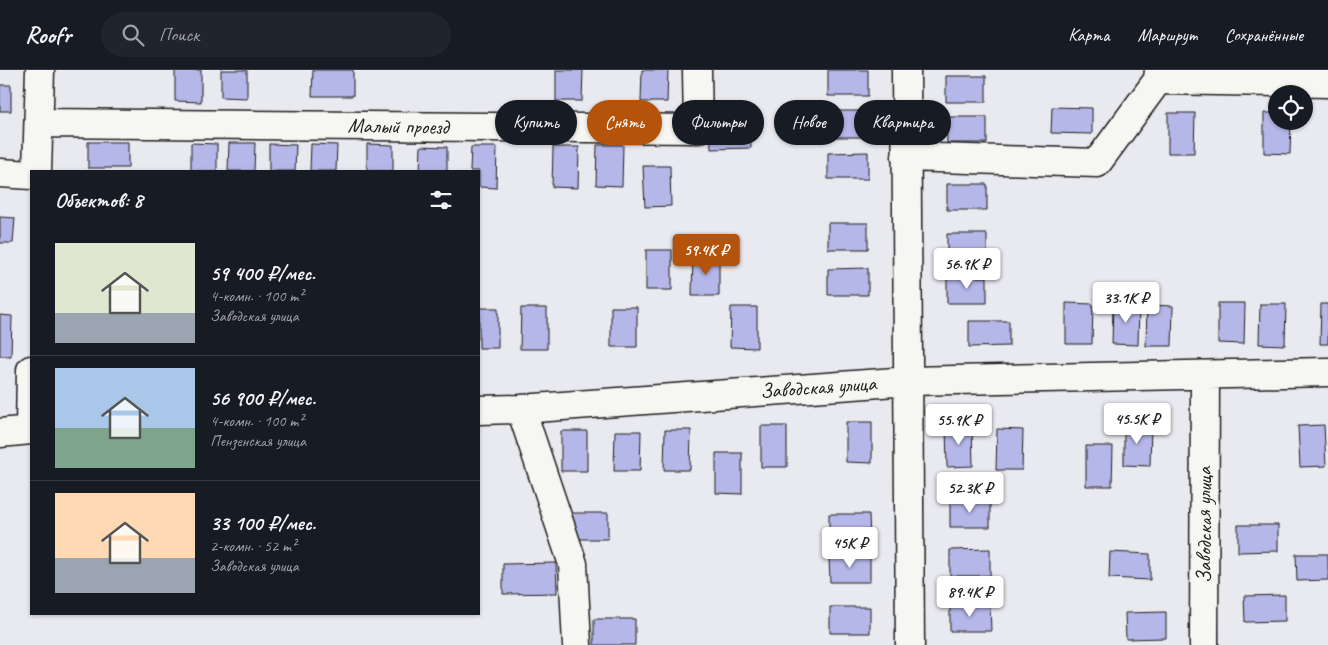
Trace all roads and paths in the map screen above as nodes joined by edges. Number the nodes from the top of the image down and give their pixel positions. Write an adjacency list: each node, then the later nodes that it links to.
1 (40, 70): 6 (street)
2 (697, 70): 6 (street, Малый проезд)
3 (906, 70): 7 (street)
4 (1158, 75): 5 (street); 7 (street)
5 (1328, 83)
6 (39, 123): 8 (street)
7 (906, 156): 13 (street)
8 (37, 170)
9 (0, 173): 10 (street)
10 (30, 175)
11 (1328, 372): 12 (street, Заводская улица)
12 (1205, 375): 13 (street, Заводская улица); 20 (street, Заводская улица)
13 (909, 380): 14 (street, Заводская улица); 19 (street)
14 (521, 409): 15 (street, Заводская улица); 18 (street)
15 (480, 410)
16 (30, 430): 17 (street)
17 (0, 433)
18 (577, 645)
19 (910, 645)
20 (1204, 645)

